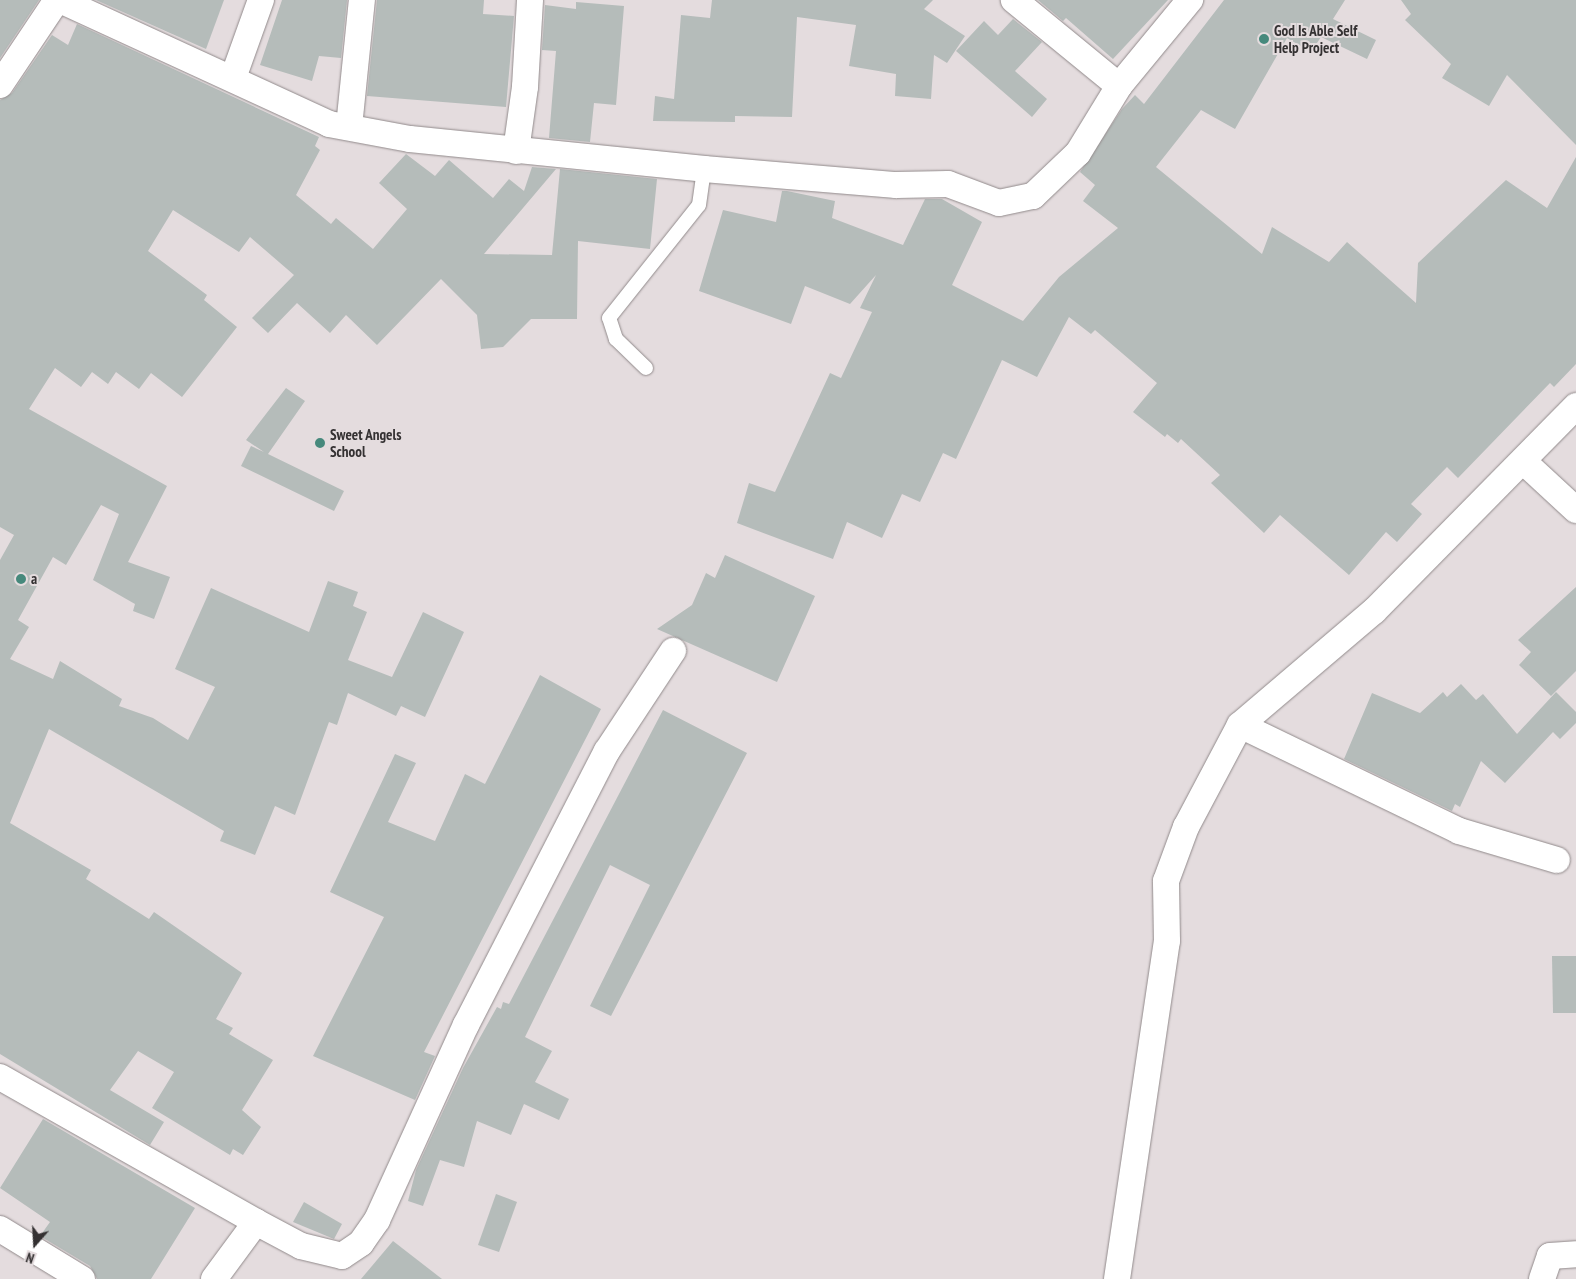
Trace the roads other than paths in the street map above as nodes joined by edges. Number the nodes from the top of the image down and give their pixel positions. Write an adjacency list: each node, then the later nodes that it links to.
1 (58, 0): 7 (street); 8 (street)
2 (262, 0): 7 (street)
3 (362, 0): 10 (street)
4 (530, 0): 11 (street)
5 (1014, 0): 9 (street)
6 (1190, 0): 9 (street)
7 (233, 78): 10 (street)
8 (0, 85)
9 (1119, 86): 12 (street)
10 (349, 127): 11 (street)
11 (516, 151): 12 (street)
12 (704, 169): 13 (lane)
13 (646, 368)
14 (1576, 406): 15 (street)
15 (1523, 461): 16 (street); 18 (street)
16 (1576, 510)
17 (673, 651): 21 (street)
18 (1240, 725): 19 (street); 26 (street)
19 (1557, 860)
20 (0, 1076): 21 (street)
21 (256, 1222): 25 (street)
22 (0, 1230): 24 (street)
23 (1576, 1254): 27 (street)
24 (82, 1279)
25 (214, 1279)
26 (1116, 1279)
27 (1542, 1279)

